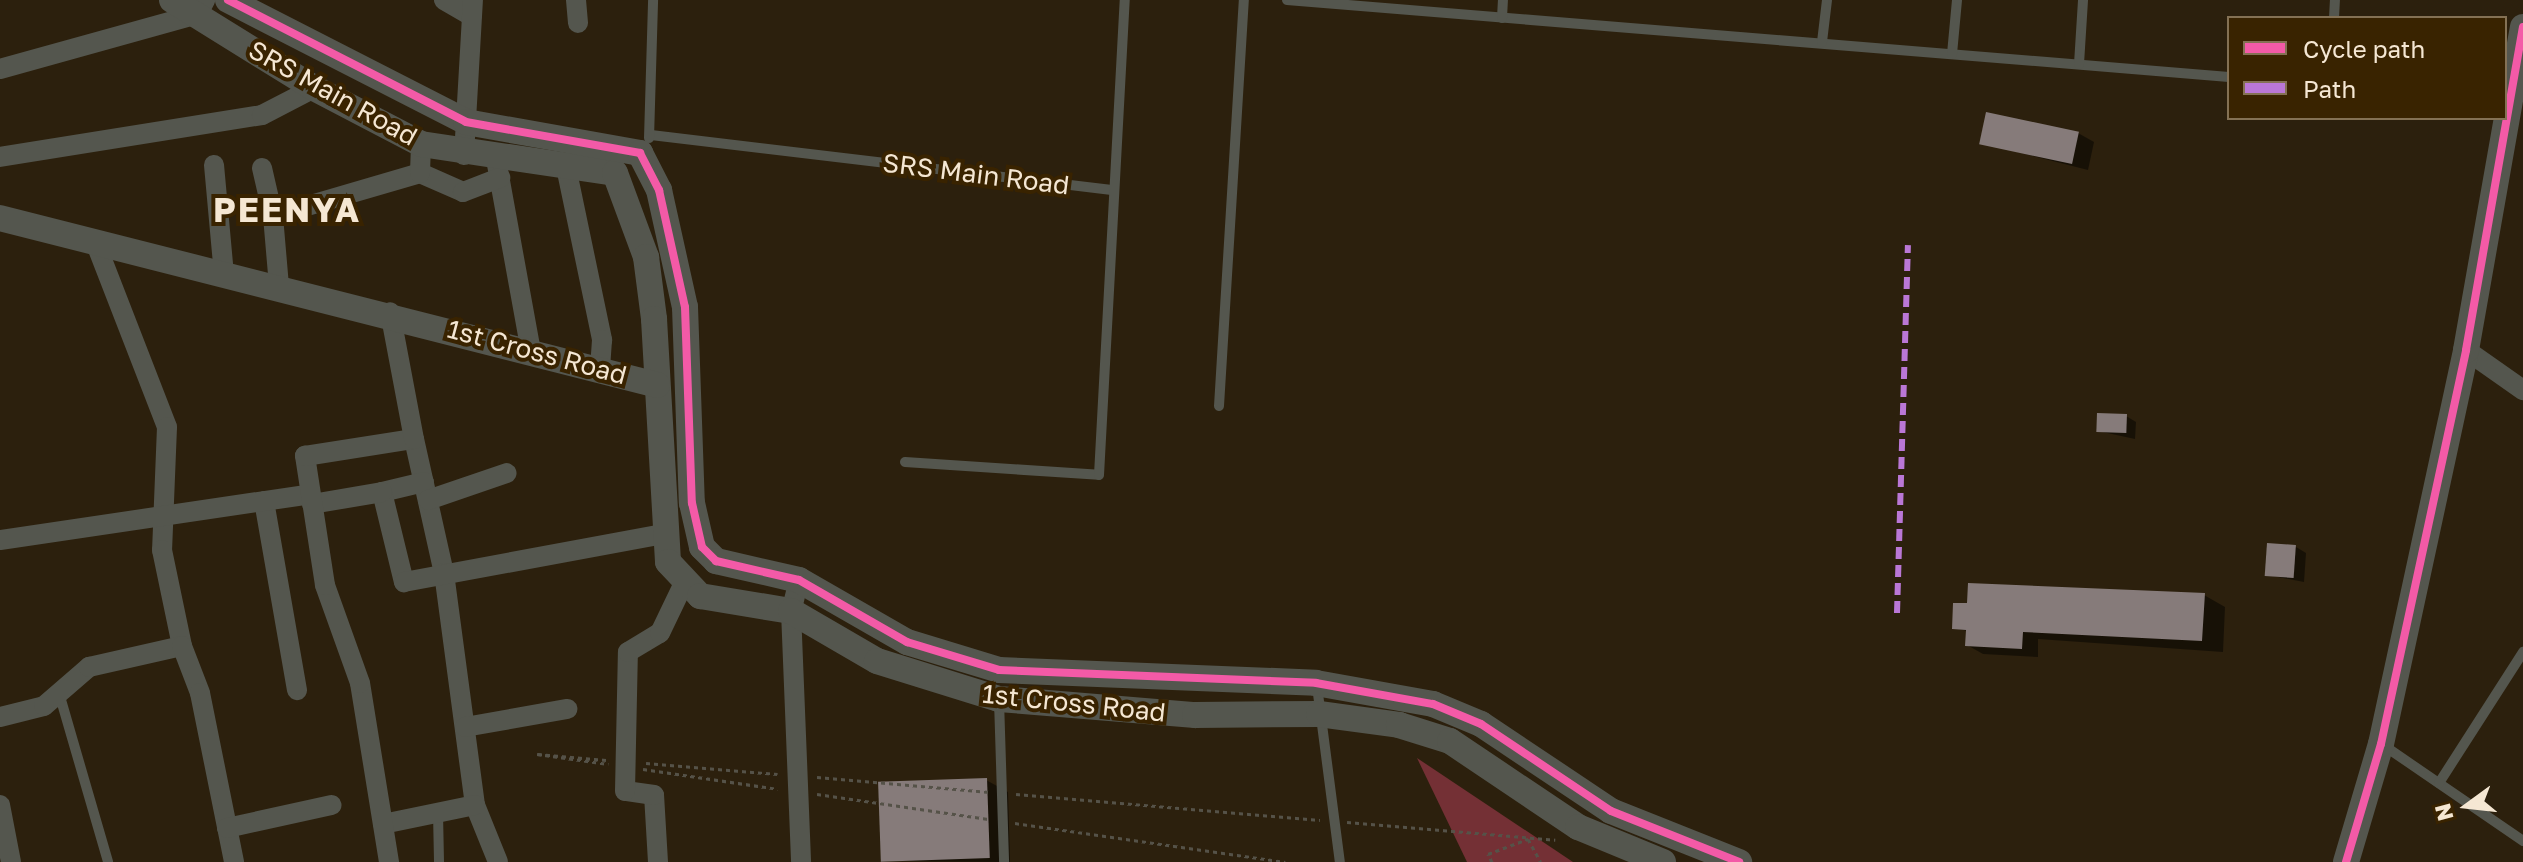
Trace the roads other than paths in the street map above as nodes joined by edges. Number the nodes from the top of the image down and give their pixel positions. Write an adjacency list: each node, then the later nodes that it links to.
1 (172, 0): 13 (street, SRS Main Road)
2 (228, 0): 26 (street)
3 (444, 0): 14 (street)
4 (576, 0): 16 (street)
5 (653, 0): 28 (lane)
6 (1125, 0): 37 (lane)
7 (1244, 0): 49 (lane)
8 (1287, 0): 15 (lane)
9 (1503, 0): 15 (lane)
10 (1827, 0): 18 (lane)
11 (1957, 0): 19 (lane)
12 (2083, 0): 20 (lane)
13 (202, 7): 21 (street); 23 (street, SRS Main Road)
14 (472, 8): 26 (street)
15 (1502, 18): 18 (lane)
16 (578, 23)
17 (2523, 27): 24 (street)
18 (1822, 42): 19 (lane)
19 (1952, 54): 20 (lane)
20 (2079, 64): 22 (lane)
21 (0, 69)
22 (2227, 77)
23 (314, 88): 27 (street, SRS Main Road); 30 (street)
24 (2507, 118)
25 (2507, 120): 44 (street)
26 (466, 122): 28 (street); 29 (street)
27 (421, 144): 29 (street, SRS Main Road); 35 (street)
28 (646, 144): 36 (lane); 37 (lane, SRS Main Road); 61 (street)
29 (464, 155): 34 (street, SRS Main Road)
30 (0, 157)
31 (214, 165): 41 (street)
32 (566, 167): 34 (street, SRS Main Road); 36 (street, SRS Main Road); 46 (street)
33 (262, 168): 38 (street)
34 (498, 168): 35 (street); 45 (street)
35 (420, 173): 38 (street)
36 (615, 173): 47 (street)
37 (1110, 190): 51 (lane)
38 (273, 216): 42 (street)
39 (0, 218): 40 (street, 1st Cross Road)
40 (96, 244): 41 (street, 1st Cross Road); 57 (street)
41 (224, 274): 42 (street, 1st Cross Road)
42 (279, 286): 43 (street, 1st Cross Road)
43 (390, 312): 45 (street, 1st Cross Road); 50 (street)
44 (2466, 350): 48 (street); 75 (street)
45 (531, 351): 46 (street, 1st Cross Road)
46 (600, 370): 47 (street, 1st Cross Road)
47 (657, 385): 58 (street, 1st Cross Road)
48 (2523, 390)
49 (1219, 406)
50 (414, 439): 53 (street); 55 (street)
51 (905, 462)
52 (507, 473): 53 (street)
53 (426, 491): 54 (street); 60 (street)
54 (382, 492): 55 (street); 60 (street)
55 (311, 499): 56 (street); 81 (street)
56 (264, 501): 57 (street); 68 (street)
57 (163, 516): 59 (street); 64 (street)
58 (663, 534): 60 (street); 62 (street, 1st Cross Road)
59 (0, 540)
60 (444, 573): 74 (street)
61 (799, 580): 63 (street); 66 (street)
62 (683, 585): 63 (street, 1st Cross Road); 90 (street)
63 (791, 611): 70 (street, 1st Cross Road); 91 (street)
64 (182, 646): 69 (street); 82 (street)
65 (2523, 652): 76 (lane)
66 (999, 670): 67 (street); 70 (lane)
67 (1316, 683): 72 (lane); 95 (street)
68 (297, 690)
69 (59, 693): 73 (street); 85 (lane)
70 (999, 699): 72 (street, 1st Cross Road); 92 (lane)
71 (567, 709): 74 (street)
72 (1319, 714): 93 (lane); 94 (street, 1st Cross Road)
73 (0, 717)
74 (465, 727): 79 (street)
75 (2381, 744): 76 (lane); 96 (street)
76 (2439, 783): 83 (lane)
77 (0, 805): 84 (street)
78 (332, 805): 82 (street)
79 (475, 805): 80 (street); 89 (street)
80 (438, 813): 81 (street); 88 (lane)
81 (383, 824): 87 (street)
82 (227, 828): 86 (street)
83 (2523, 841)
84 (11, 862)
85 (108, 862)
86 (234, 862)
87 (389, 862)
88 (439, 862)
89 (498, 862)
90 (658, 862)
91 (801, 862)
92 (1004, 862)
93 (1340, 862)
94 (1663, 862)
95 (1739, 862)
96 (2346, 862)

